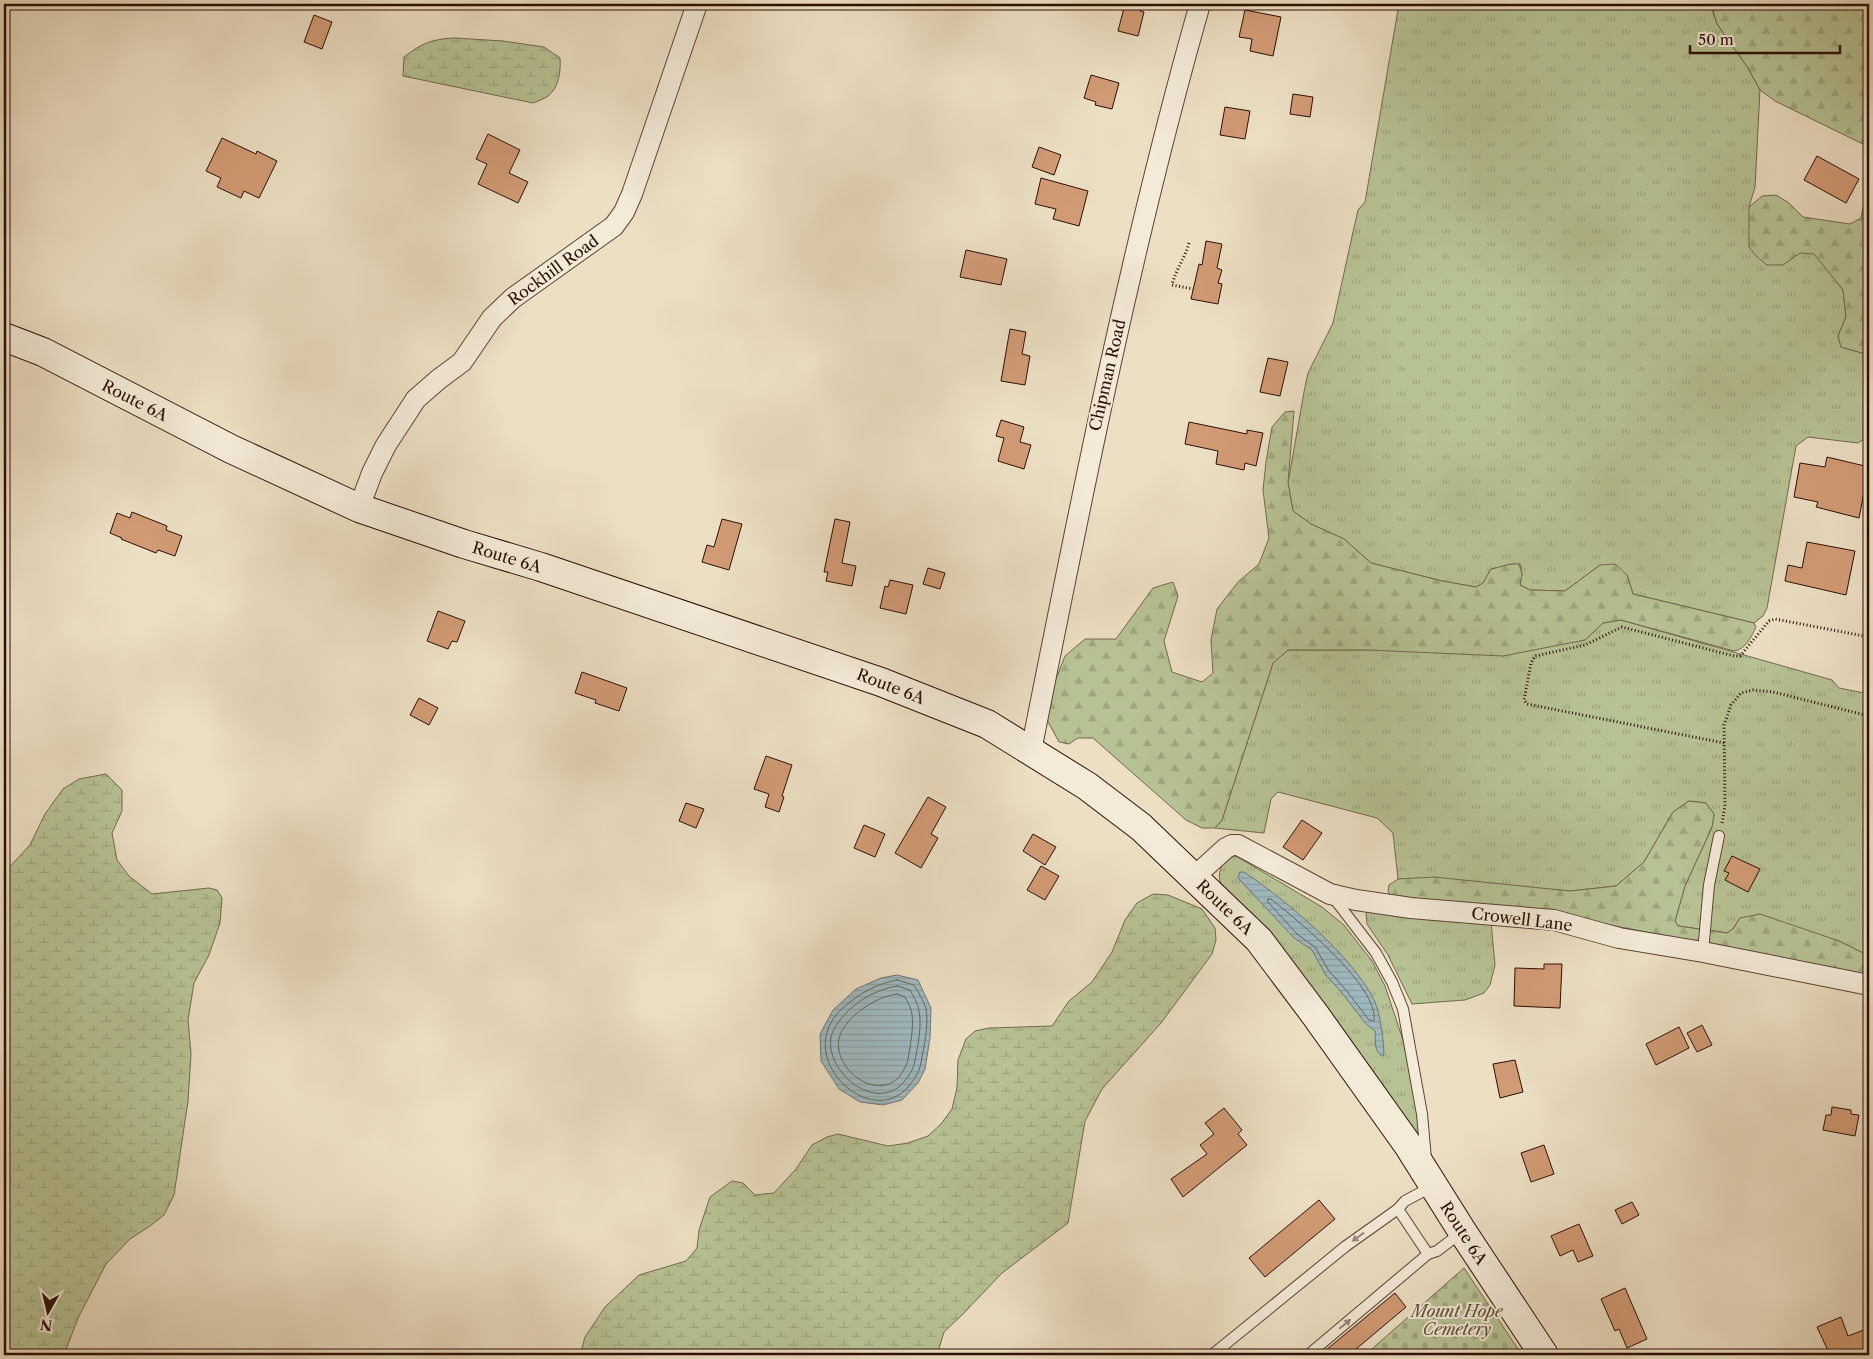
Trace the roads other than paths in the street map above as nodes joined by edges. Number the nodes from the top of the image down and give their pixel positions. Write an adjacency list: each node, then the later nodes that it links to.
1 (697, 4): 4 (street, Rockhill Road)
2 (1200, 4): 5 (street, Chipman Road)
3 (4, 337): 4 (main road, Route 6A)
4 (358, 508): 5 (main road, Route 6A)
5 (1031, 750): 7 (main road, Route 6A)
6 (1719, 836): 9 (lane)
7 (1194, 877): 8 (street, Crowell Lane); 11 (main road, Route 6A)
8 (1330, 894): 9 (street, Crowell Lane); 11 (lane)
9 (1703, 952): 10 (street, Crowell Lane)
10 (1869, 985)
11 (1430, 1180): 12 (lane); 13 (main road, Route 6A)
12 (1398, 1209): 14 (lane); 15 (lane, one-way to 15)
13 (1462, 1231): 14 (lane); 17 (main road, Route 6A)
14 (1428, 1254): 16 (lane, one-way to 14)
15 (1212, 1355)
16 (1308, 1355)
17 (1544, 1355)

